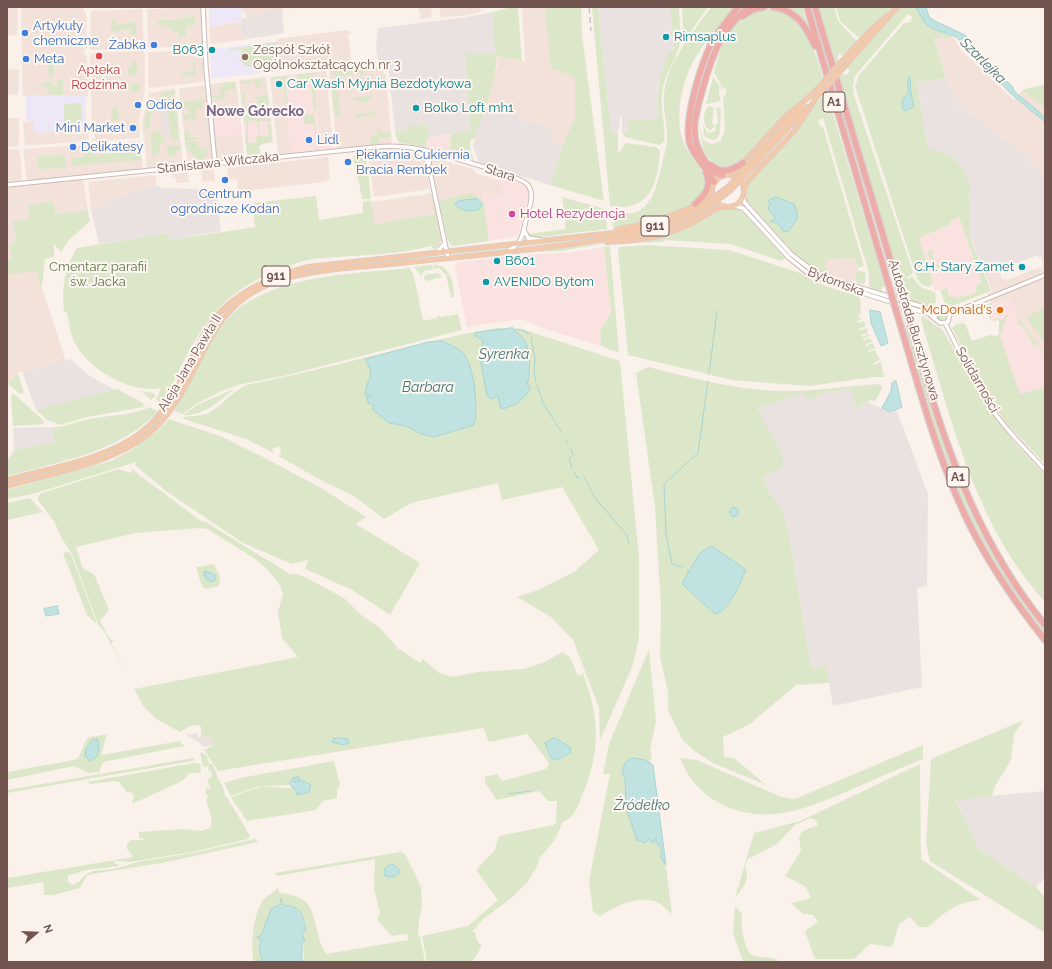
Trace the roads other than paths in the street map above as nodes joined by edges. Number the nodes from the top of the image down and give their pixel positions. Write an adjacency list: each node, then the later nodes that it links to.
1 (203, 7): 18 (street)
2 (738, 7): 10 (highway)
3 (742, 7): 10 (highway)
4 (749, 7): 10 (highway)
5 (764, 7): 10 (highway)
6 (773, 7): 11 (highway)
7 (807, 7): 11 (highway, Autostrada Bursztynowa / A1)
8 (814, 7): 51 (highway, Autostrada Bursztynowa / A1, bridge)
9 (895, 9): 12 (main road, 911, bridge); 13 (main road, 911, bridge)
10 (732, 20): 14 (highway); 21 (highway)
11 (824, 64): 52 (highway, Autostrada Bursztynowa / A1, bridge)
12 (819, 94): 17 (main road, 911); 26 (main road)
13 (810, 96): 17 (main road, 911); 19 (main road)
14 (696, 144): 19 (highway); 22 (highway)
15 (418, 149): 16 (street, Stanisława Witczaka); 18 (street, Stanisława Witczaka); 20 (street)
16 (437, 153): 20 (street); 33 (street, Stara)
17 (756, 161): 32 (main road, 911, bridge)
18 (215, 163): 25 (street, Stanisława Witczaka)
19 (744, 163): 23 (main road)
20 (428, 167): 36 (street)
21 (704, 168): 24 (highway); 29 (highway)
22 (723, 175): 23 (main road); 24 (main road)
23 (732, 175): 26 (main road)
24 (714, 182): 27 (main road)
25 (7, 184)
26 (744, 190): 28 (main road)
27 (712, 191): 29 (main road); 30 (main road)
28 (743, 197): 31 (main road); 44 (street, Bytomska)
29 (696, 204): 34 (main road)
30 (724, 206): 31 (main road); 37 (main road)
31 (734, 206): 46 (street, Bytomska)
32 (705, 207): 34 (main road, 911); 37 (main road, 911)
33 (524, 229): 35 (street); 38 (street, Stara)
34 (604, 233): 35 (main road, 911)
35 (546, 240): 38 (main road, 911)
36 (445, 242): 39 (street); 41 (street)
37 (579, 243): 40 (main road, 911)
38 (519, 244): 39 (main road, Aleja Jana Pawła II / 911); 40 (street)
39 (447, 251): 41 (main road, Aleja Jana Pawła II / 911); 42 (street)
40 (500, 252): 42 (main road, Aleja Jana Pawła II / 911)
41 (436, 253): 49 (main road, Aleja Jana Pawła II / 911)
42 (448, 258): 50 (main road, Aleja Jana Pawła II / 911)
43 (1045, 275): 45 (street)
44 (937, 311): 45 (street); 46 (street)
45 (950, 314): 47 (street)
46 (935, 319): 47 (street)
47 (945, 323): 48 (street, Solidarności)
48 (1045, 470)
49 (7, 480)
50 (7, 486)
51 (1045, 625)
52 (1045, 640)

